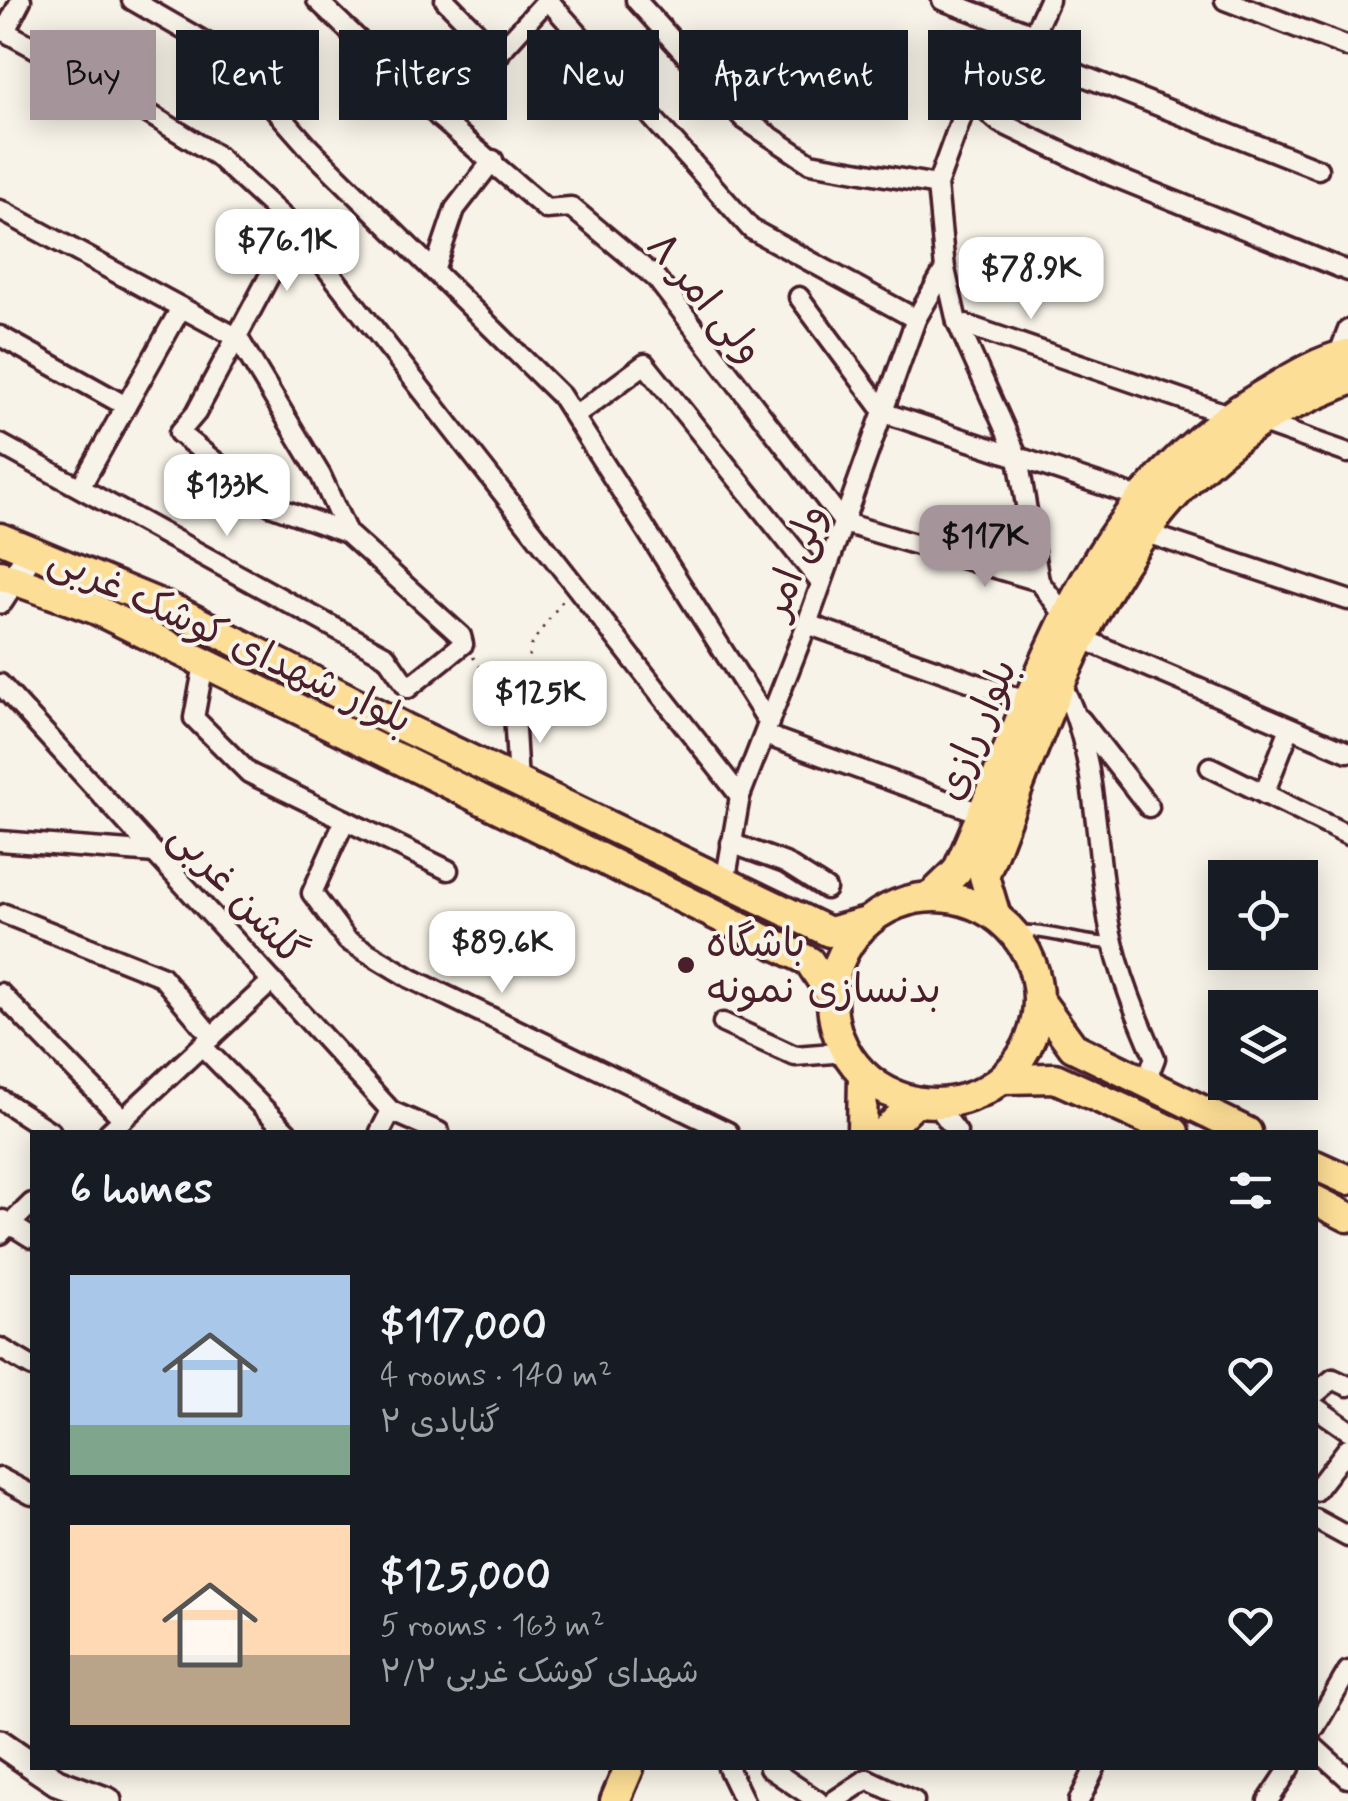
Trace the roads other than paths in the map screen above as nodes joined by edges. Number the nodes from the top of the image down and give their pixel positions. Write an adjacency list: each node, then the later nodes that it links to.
1 (21, 0): 10 (street)
2 (132, 0): 27 (street)
3 (317, 0): 11 (street, ولی امر ۸)
4 (445, 0): 12 (street)
5 (548, 0): 15 (street); 31 (street)
6 (636, 0): 23 (street)
7 (942, 0): 13 (street)
8 (1049, 0): 14 (street)
9 (1225, 0): 16 (street)
10 (3, 30): 25 (street)
11 (348, 30)
12 (474, 30)
13 (1023, 30)
14 (1038, 30)
15 (507, 46)
16 (1348, 48)
17 (1081, 75): 22 (street)
18 (443, 120): 21 (street, ولی امر ۸)
19 (960, 120): 23 (street)
20 (996, 120): 28 (street)
21 (493, 160): 27 (street); 47 (street, ولی امر ۸)
22 (1318, 169)
23 (937, 185): 26 (street)
24 (0, 210): 30 (street)
25 (295, 228): 35 (street); 74 (street)
26 (945, 269): 31 (street, ولی امر); 32 (street)
27 (434, 271): 40 (street)
28 (1348, 271)
29 (799, 298): 38 (street)
30 (181, 308): 35 (street); 37 (street)
31 (916, 320): 38 (street, ولی امر)
32 (957, 322): 39 (street); 44 (street)
33 (1348, 330): 36 (street)
34 (0, 336): 37 (street)
35 (238, 338): 49 (street); 49 (street)
36 (1345, 364): 39 (main road, بلوار رازی); 41 (main road, بلوار رازی)
37 (126, 406): 45 (street)
38 (885, 413): 44 (street); 47 (street, ولی امر)
39 (1229, 415): 46 (main road, بلوار رازی)
40 (575, 416): 53 (street); 69 (street)
41 (1260, 422): 43 (street); 48 (main road, بلوار رازی)
42 (0, 444): 45 (street)
43 (1348, 453)
44 (1018, 458): 46 (street); 52 (street)
45 (81, 486): 63 (street)
46 (1138, 497): 58 (main road, بلوار رازی)
47 (844, 522): 52 (street); 53 (street, ولی امر)
48 (1143, 532): 55 (street); 58 (main road, بلوار رازی)
49 (347, 533): 63 (street)
50 (1, 540): 51 (main road, بلوار شهدای کوشک غربی)
51 (32, 552): 54 (street); 56 (main road, بلوار شهدای کوشک غربی)
52 (1039, 581): 58 (street)
53 (820, 583): 57 (street, ولی امر)
54 (4, 585): 59 (main road, بلوار شهدای کوشک غربی)
55 (1348, 600)
56 (181, 613): 59 (main road); 67 (main road, بلوار شهدای کوشک غربی)
57 (808, 624): 64 (street); 69 (street, ولی امر)
58 (1074, 628): 61 (main road, بلوار رازی); 64 (main road, بلوار رازی); 68 (street)
59 (168, 646): 60 (main road, بلوار شهدای کوشک غربی)
60 (204, 664): 77 (street); 92 (main road, بلوار شهدای کوشک غربی)
61 (1062, 683): 66 (street); 88 (main road, بلوار رازی)
62 (0, 684): 81 (street, گلشن غربی)
63 (408, 688): 67 (street)
64 (1028, 702): 76 (main road, بلوار رازی)
65 (514, 712): 72 (street)
66 (1081, 720): 75 (street); 89 (street)
67 (404, 728): 72 (main road, بلوار شهدای کوشک غربی)
68 (1290, 728): 70 (street); 73 (street)
69 (767, 729): 74 (street, ولی امر); 76 (street)
70 (1348, 752)
71 (1210, 768): 73 (street)
72 (518, 783): 83 (main road, بلوار شهدای کوشک غربی)
73 (1264, 794): 78 (street)
74 (740, 796): 80 (street, ولی امر)
75 (1148, 807)
76 (984, 814): 85 (main road, بلوار رازی)
77 (345, 820): 82 (street); 111 (street)
78 (1348, 835)
79 (0, 841): 81 (street)
80 (731, 843): 83 (street, ولی امر); 84 (street)
81 (155, 854): 90 (street, گلشن غربی)
82 (448, 870)
83 (725, 883): 87 (main road, بلوار شهدای کوشک غربی)
84 (826, 890)
85 (930, 897): 87 (main road); 88 (main road)
86 (5, 914): 95 (street)
87 (868, 922): 92 (main road)
88 (1004, 922): 89 (lane); 93 (main road)
89 (1114, 944): 101 (street)
90 (272, 981): 95 (street); 104 (street, گلشن غربی)
91 (0, 993): 105 (street)
92 (832, 996): 97 (main road)
93 (1039, 1000): 96 (main road); 99 (main road)
94 (723, 1023): 97 (street)
95 (207, 1041): 105 (street); 108 (street)
96 (1073, 1048): 100 (main road); 101 (main road)
97 (846, 1052): 98 (main road)
98 (863, 1074): 103 (main road); 112 (main road)
99 (1004, 1078): 100 (main road); 103 (main road)
100 (1055, 1078): 115 (main road)
101 (1144, 1084): 116 (main road)
102 (0, 1099): 106 (street)
103 (925, 1102): 113 (main road); 114 (street)
104 (391, 1111): 109 (street); 110 (street, گلشن غربی)
105 (123, 1119): 107 (street)
106 (48, 1130)
107 (111, 1130)
108 (284, 1130)
109 (381, 1130)
110 (434, 1130)
111 (724, 1130)
112 (862, 1130)
113 (887, 1130)
114 (955, 1130)
115 (1170, 1130)
116 (1243, 1130)
117 (1318, 1166): 118 (main road)
118 (1348, 1180)
119 (1318, 1202): 121 (main road)
120 (30, 1206): 122 (street)
121 (1348, 1217)
122 (3, 1226): 123 (street)
123 (30, 1237)
124 (0, 1348): 125 (street)
125 (30, 1367)
126 (1348, 1386): 127 (street)
127 (1318, 1392)
128 (1318, 1409): 129 (street)
129 (1348, 1430)
130 (1348, 1448): 132 (street)
131 (0, 1478): 133 (street)
132 (1318, 1487)
133 (30, 1494)
134 (1318, 1521): 135 (street)
135 (1348, 1537)
136 (1348, 1671): 137 (street)
137 (1318, 1722)
138 (0, 1743): 140 (street)
139 (1318, 1751): 149 (street)
140 (30, 1760)
141 (47, 1770): 150 (street)
142 (607, 1770): 151 (main road)
143 (627, 1770): 152 (main road)
144 (729, 1770): 153 (street)
145 (772, 1770): 154 (street)
146 (1094, 1770): 157 (street)
147 (1289, 1770): 158 (street)
148 (869, 1773): 155 (street); 156 (street)
149 (1348, 1778)
150 (108, 1801)
151 (595, 1801)
152 (615, 1801)
153 (744, 1801)
154 (818, 1801)
155 (834, 1801)
156 (914, 1801)
157 (1079, 1801)
158 (1268, 1801)

